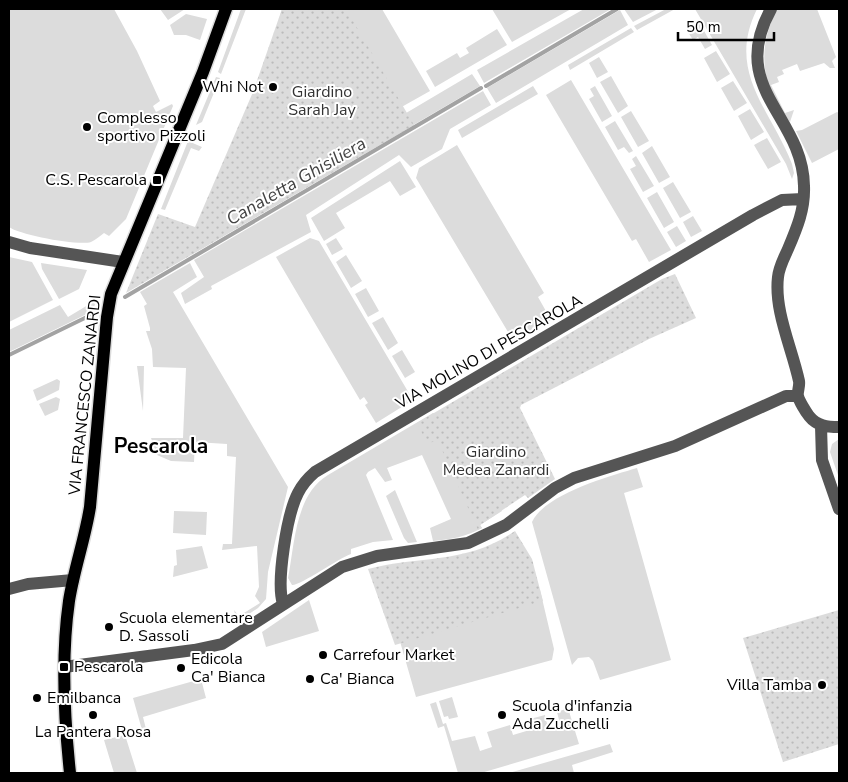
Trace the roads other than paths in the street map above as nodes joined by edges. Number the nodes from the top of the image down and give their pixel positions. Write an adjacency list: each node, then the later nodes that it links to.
1 (226, 9): 5 (main road, VIA FRANCESCO ZANARDI)
2 (771, 9): 3 (street)
3 (804, 199): 6 (street); 12 (street, VIA MOLINO DI PESCAROLA)
4 (9, 242): 5 (street)
5 (123, 262): 10 (main road, VIA FRANCESCO ZANARDI)
6 (798, 396): 7 (street); 12 (street)
7 (821, 426): 8 (street); 9 (street)
8 (839, 427)
9 (839, 509)
10 (73, 580): 11 (street); 13 (main road, VIA FRANCESCO ZANARDI)
11 (9, 589)
12 (283, 604): 13 (street)
13 (64, 667): 14 (main road, VIA FRANCESCO ZANARDI)
14 (70, 773)

